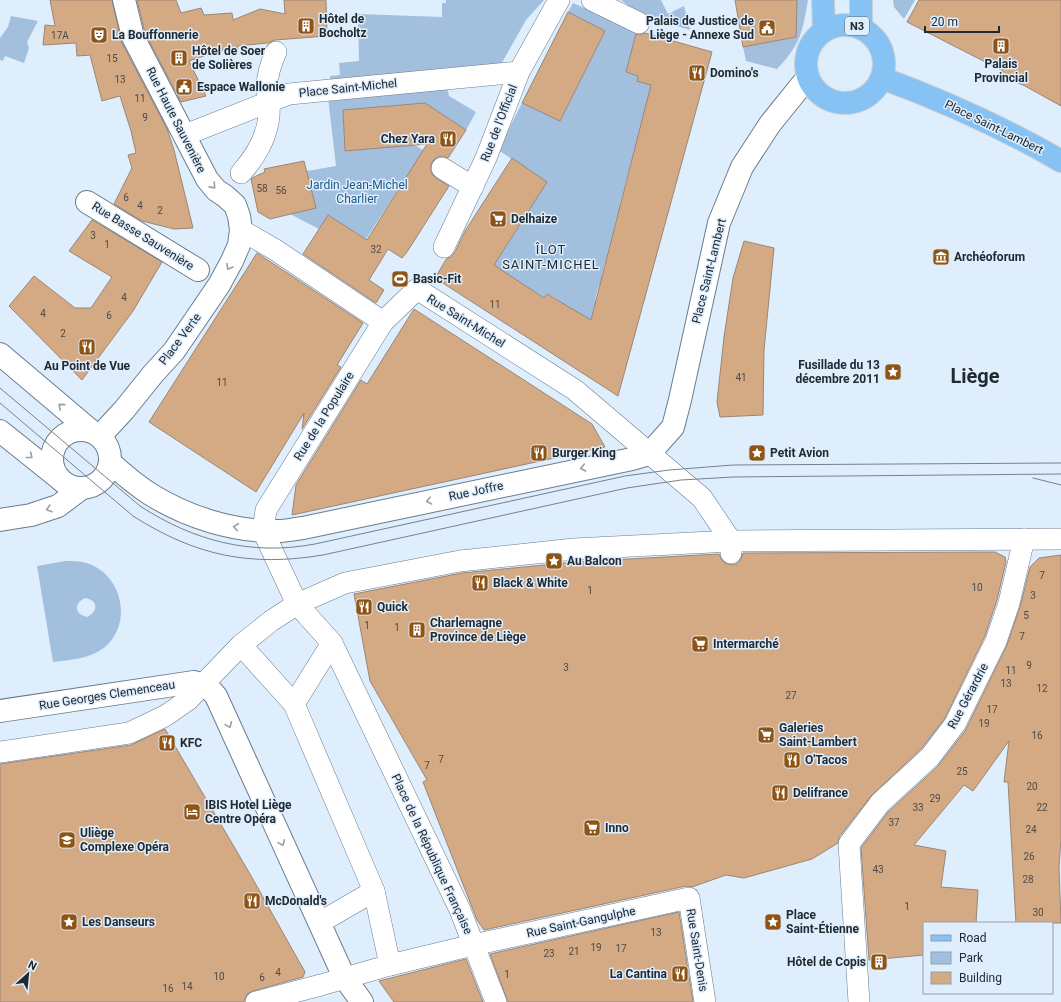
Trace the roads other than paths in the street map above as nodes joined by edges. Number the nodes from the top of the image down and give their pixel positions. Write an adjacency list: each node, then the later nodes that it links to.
1 (124, 0): 14 (street, Rue Haute Sauvenière)
2 (559, 0): 10 (street, Rue de l'Official)
3 (592, 0): 6 (street)
4 (824, 0): 8 (main road)
5 (861, 0): 7 (main road, N3)
6 (639, 23)
7 (861, 27): 8 (main road, N3); 12 (main road, N3)
8 (824, 30): 11 (main road, N3)
9 (276, 52): 13 (street)
10 (519, 72): 13 (street, Place Saint-Michel); 18 (street, Rue de l'Official)
11 (808, 77): 12 (main road, N3); 27 (street, Place Saint-Lambert)
12 (882, 78): 15 (main road, Place Saint-Lambert)
13 (269, 102): 14 (street, Place Saint-Michel); 17 (street)
14 (185, 136): 20 (street, Rue Haute Sauvenière, one-way to 20)
15 (1061, 161)
16 (442, 168): 18 (street)
17 (241, 173)
18 (473, 187): 21 (street, Rue de l'Official)
19 (88, 202): 22 (street, Rue Basse Sauvenière)
20 (241, 230): 23 (street); 26 (street, Place Verte, one-way to 26)
21 (444, 247)
22 (198, 270)
23 (383, 322): 27 (street, Rue Saint-Michel); 31 (street, Rue de la Populaire)
24 (0, 354): 26 (street, one-way to 24)
25 (0, 431): 29 (street, one-way to 29)
26 (96, 433): 28 (street); 29 (street)
27 (649, 454): 31 (street, Rue Joffre, one-way to 31); 34 (street, Rue Saint-Michel)
28 (111, 463): 29 (street); 31 (street, Rue Joffre, one-way to 28)
29 (72, 485): 30 (street, one-way to 30)
30 (0, 520)
31 (265, 521): 35 (street, Place de la République Française)
32 (1024, 539): 33 (street); 34 (street); 53 (street, Rue Gérardrie)
33 (1061, 539)
34 (731, 547): 35 (street)
35 (297, 604): 36 (street, Place de la République Française); 37 (street)
36 (332, 643): 39 (street); 45 (street, Place de la République Française)
37 (241, 646): 38 (street); 39 (street)
38 (207, 687): 40 (street, Rue Georges Clemenceau); 41 (street); 44 (street, one-way to 44)
39 (294, 704): 42 (street)
40 (0, 711)
41 (0, 752)
42 (374, 891): 44 (street); 46 (street)
43 (689, 898): 45 (street, Rue Saint-Gangulphe); 52 (street, Rue Saint-Denis)
44 (319, 923): 47 (street)
45 (473, 945): 46 (street, Place de la République Française); 51 (street)
46 (390, 965): 47 (street, Place de la République Française)
47 (344, 977): 48 (street, Place de la République Française); 49 (street); 50 (street)
48 (256, 1002)
49 (342, 1002)
50 (362, 1002)
51 (496, 1002)
52 (705, 1002)
53 (859, 1002)

